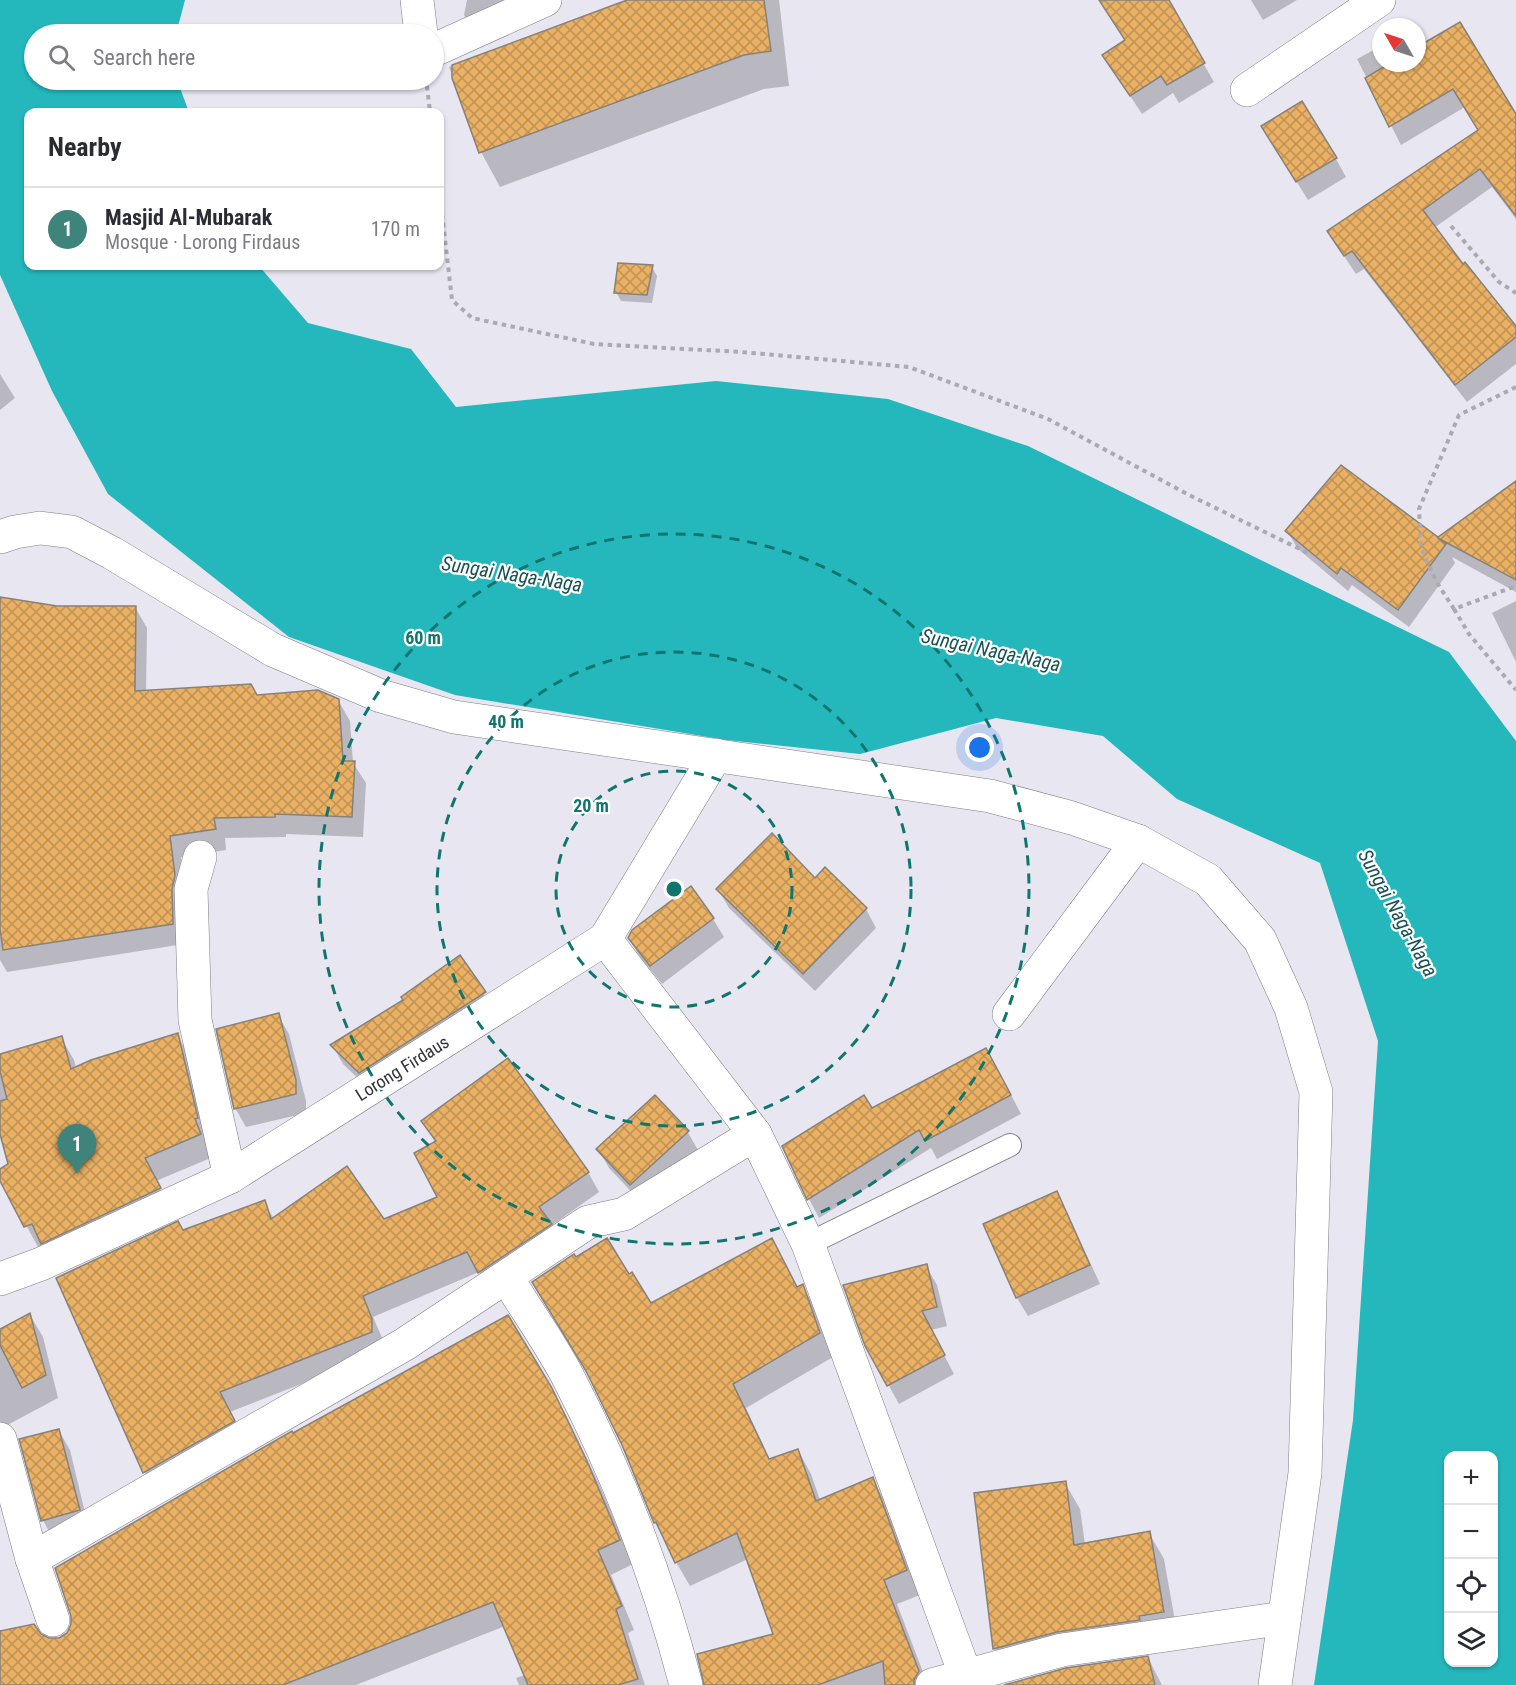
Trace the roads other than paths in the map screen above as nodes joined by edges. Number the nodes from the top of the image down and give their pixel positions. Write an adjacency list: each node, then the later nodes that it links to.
1 (417, 0): 4 (street)
2 (544, 0): 5 (street)
3 (1379, 0): 6 (street)
4 (420, 24)
5 (444, 45)
6 (1247, 90)
7 (0, 537): 8 (street)
8 (716, 755): 9 (street); 11 (street, Lorong Firdaus)
9 (1138, 841): 12 (street); 21 (street)
10 (200, 857): 15 (street)
11 (605, 939): 13 (street); 15 (street, Lorong Firdaus)
12 (1009, 1014)
13 (755, 1134): 16 (street); 17 (street)
14 (1011, 1145): 16 (lane)
15 (230, 1177): 18 (street, Lorong Firdaus)
16 (808, 1244): 23 (street)
17 (507, 1278): 20 (street); 24 (street)
18 (0, 1279)
19 (0, 1439): 20 (street)
20 (32, 1559): 22 (street)
21 (1284, 1618): 23 (street); 26 (street)
22 (54, 1620)
23 (968, 1680): 25 (street)
24 (686, 1685)
25 (932, 1685)
26 (1275, 1685)

